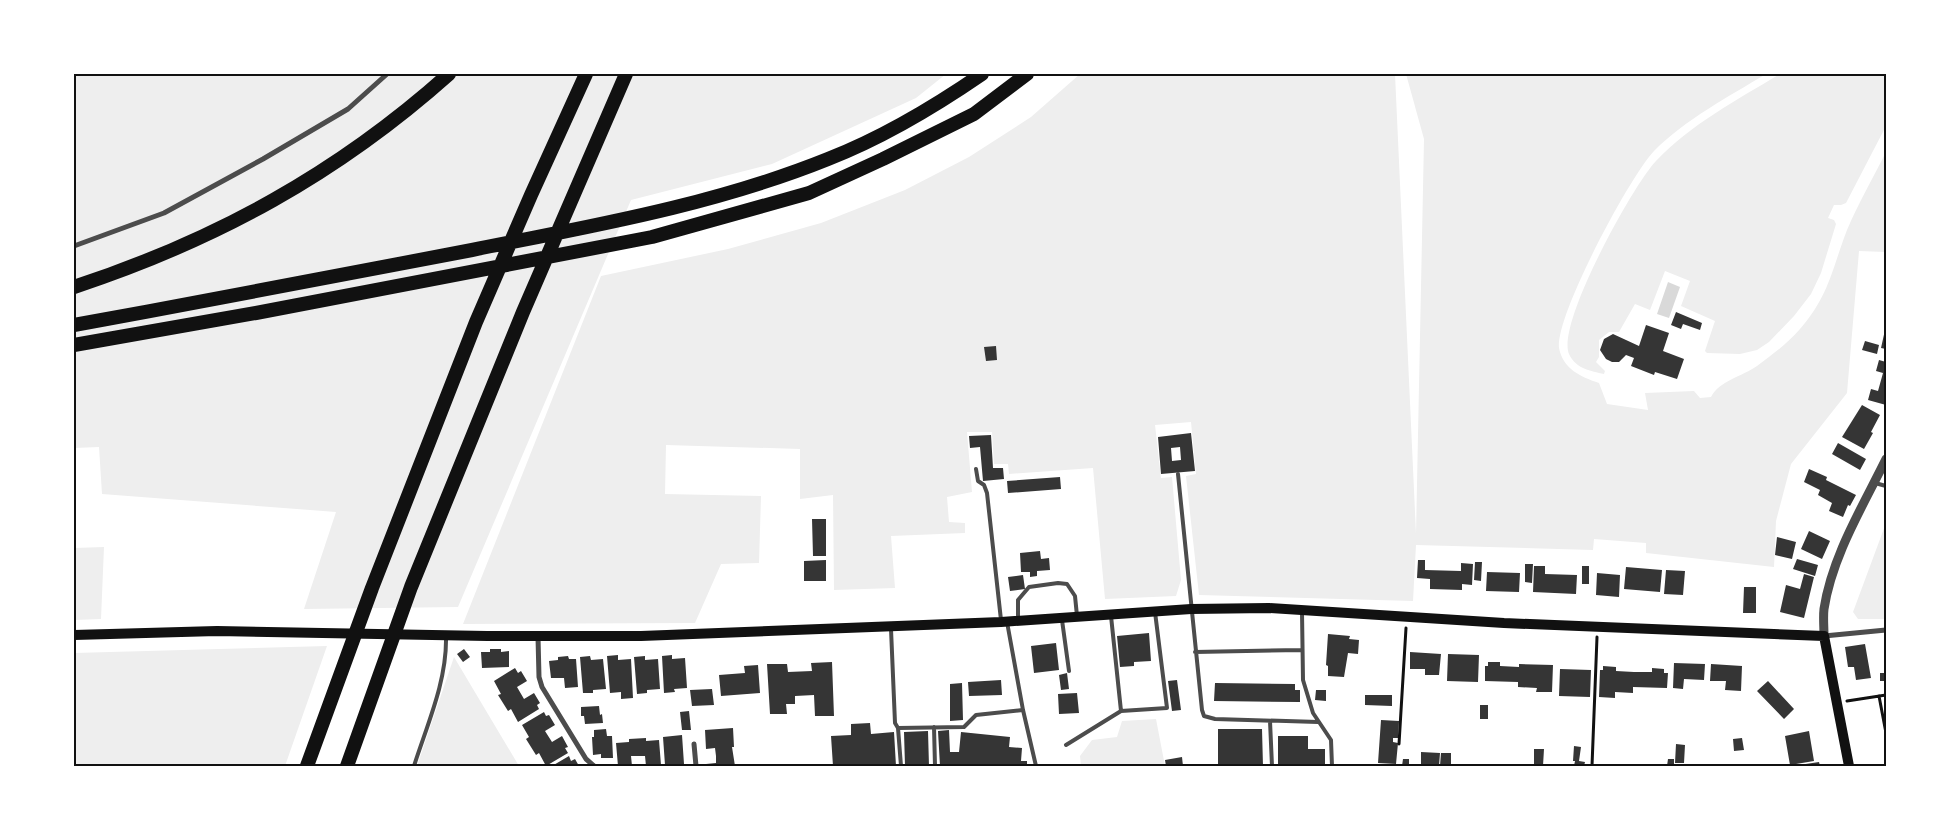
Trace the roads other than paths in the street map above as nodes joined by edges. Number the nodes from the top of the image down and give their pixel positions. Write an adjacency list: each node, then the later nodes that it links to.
1 (387, 74): 7 (street)
2 (450, 74): 8 (highway)
3 (586, 74): 41 (highway)
4 (626, 74): 42 (highway)
5 (982, 74): 9 (highway)
6 (1027, 74): 10 (highway)
7 (74, 246)
8 (74, 287)
9 (74, 325)
10 (74, 345)
11 (1886, 459): 14 (street)
12 (976, 469): 23 (lane)
13 (1178, 474): 16 (lane)
14 (1874, 483): 15 (lane); 28 (street)
15 (1886, 486)
16 (1191, 609): 17 (main road); 18 (main road); 31 (lane)
17 (1302, 610): 28 (main road); 30 (lane)
18 (1155, 611): 19 (main road); 34 (lane)
19 (1110, 614): 20 (main road); 34 (lane)
20 (1077, 616): 21 (main road); 22 (lane)
21 (1061, 617): 22 (main road); 32 (lane)
22 (1018, 621): 23 (main road)
23 (1004, 622): 24 (main road); 33 (lane)
24 (891, 627): 29 (main road); 38 (lane)
25 (1886, 630): 28 (street)
26 (74, 635): 27 (main road)
27 (446, 635): 29 (main road); 43 (lane)
28 (1824, 636): 51 (main road)
29 (538, 637): 44 (street)
30 (1301, 650): 31 (lane); 36 (lane)
31 (1195, 652): 35 (lane)
32 (1069, 671)
33 (1023, 710): 37 (lane); 48 (lane)
34 (1120, 711): 40 (lane)
35 (1270, 721): 36 (lane); 49 (lane)
36 (1318, 722): 50 (lane)
37 (934, 727): 38 (lane); 47 (lane)
38 (898, 728): 46 (lane)
39 (694, 744): 45 (street)
40 (1066, 745)
41 (307, 766)
42 (347, 766)
43 (414, 766)
44 (594, 766)
45 (696, 766)
46 (901, 766)
47 (935, 766)
48 (1036, 766)
49 (1272, 766)
50 (1332, 766)
51 (1850, 766)

